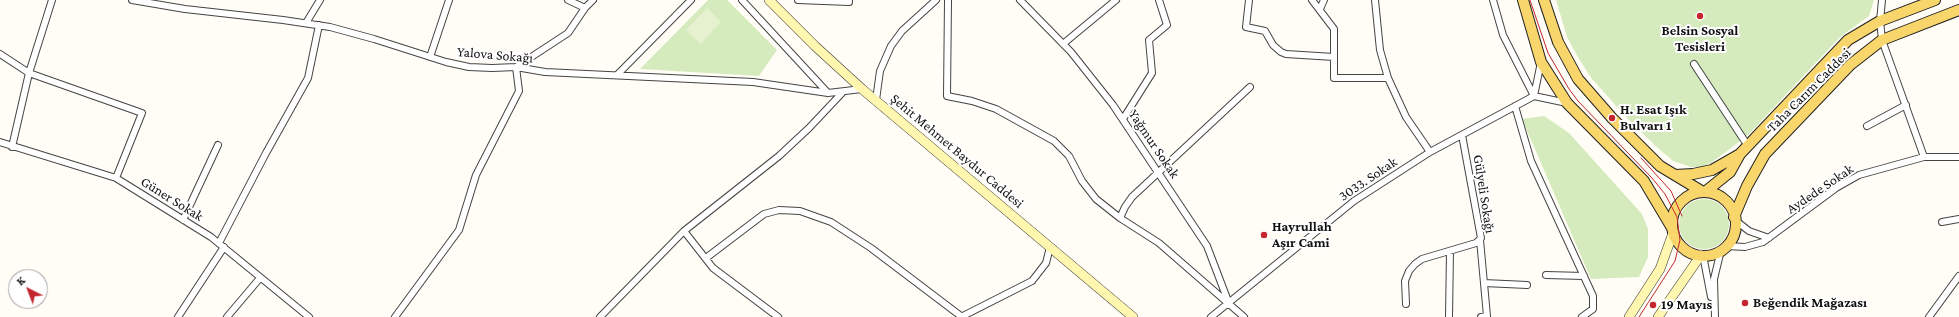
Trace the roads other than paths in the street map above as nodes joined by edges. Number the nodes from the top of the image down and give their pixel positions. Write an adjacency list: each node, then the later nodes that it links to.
1 (52, 0): 42 (street)
2 (132, 0): 27 (street, Yalova Sokağı)
3 (320, 0): 32 (street)
4 (449, 0): 37 (street)
5 (568, 0): 28 (street)
6 (593, 0): 28 (street)
7 (691, 0): 43 (street)
8 (742, 0): 47 (street)
9 (769, 0): 46 (street, Şehit Mehmet Baydur Caddesi)
10 (800, 0): 11 (street)
11 (849, 0)
12 (936, 0): 50 (street)
13 (948, 0): 69 (street)
14 (1020, 0): 35 (street, Yağmur Sokak)
15 (1116, 0): 35 (street)
16 (1159, 0): 54 (street)
17 (1249, 0): 38 (street)
18 (1312, 0): 29 (street)
19 (1324, 0): 29 (street)
20 (1382, 0): 26 (street)
21 (1493, 0): 49 (street)
22 (1523, 0): 39 (main road)
23 (1544, 0): 66 (main road)
24 (1882, 0): 31 (street)
25 (1935, 0): 31 (main road, Taha Carım Caddesi)
26 (1375, 1): 44 (street)
27 (156, 2): 32 (street, Yalova Sokağı)
28 (584, 8): 41 (street)
29 (1320, 9): 38 (street)
30 (1959, 10): 34 (main road, Taha Carım Caddesi)
31 (1880, 21): 34 (street); 60 (main road, Taha Carım Caddesi)
32 (306, 23): 33 (street, Yalova Sokağı)
33 (319, 26): 37 (street, Yalova Sokağı); 78 (street)
34 (1882, 40): 52 (street); 70 (main road, Taha Carım Caddesi)
35 (1063, 44): 54 (street, Yağmur Sokak)
36 (0, 54): 42 (street)
37 (430, 57): 41 (street, Yalova Sokağı)
38 (1334, 57): 44 (street)
39 (1541, 62): 49 (street); 51 (main road)
40 (1694, 64): 60 (street)
41 (516, 67): 43 (street, Yalova Sokağı); 95 (street)
42 (29, 73): 59 (street); 67 (street)
43 (618, 74): 47 (street, Yalova Sokağı)
44 (1388, 78): 61 (street)
45 (1250, 87): 65 (street)
46 (862, 89): 48 (street, Yalova Sokağı); 50 (street, Şehit Mehmet Baydur Caddesi)
47 (828, 93): 48 (street, Yalova Sokağı)
48 (842, 93): 74 (street)
49 (1534, 96): 51 (street); 53 (street, 3033. Sokak)
50 (876, 100): 79 (street, Şehit Mehmet Baydur Caddesi)
51 (1566, 103): 75 (main road)
52 (1906, 105): 55 (street); 63 (street)
53 (1515, 106): 56 (street, 3033. Sokak); 85 (street)
54 (1123, 119): 65 (street, Yağmur Sokak)
55 (1866, 126)
56 (1462, 135): 61 (street, 3033. Sokak); 77 (street, Gülyeli Sokağı)
57 (0, 142): 59 (street, Güner Sokak)
58 (218, 145): 72 (street)
59 (12, 146): 67 (street, Güner Sokak)
60 (1748, 146): 62 (main road, Taha Carım Caddesi)
61 (1430, 152): 90 (street, 3033. Sokak)
62 (1740, 154): 66 (main road); 68 (main road, Taha Carım Caddesi)
63 (1924, 157): 64 (street, Aydede Sokak); 76 (street, Aydede Sokak)
64 (1959, 157)
65 (1159, 173): 69 (street); 90 (street, Yağmur Sokak)
66 (1674, 175): 68 (main road)
67 (116, 178): 72 (street, Güner Sokak)
68 (1704, 192): 70 (main road); 75 (main road)
69 (1120, 218): 90 (street)
70 (1735, 218): 76 (street); 80 (main road)
71 (1959, 219): 73 (street)
72 (183, 220): 78 (street, Güner Sokak)
73 (1942, 222)
74 (684, 231): 83 (street); 96 (street)
75 (1673, 231): 82 (main road); 105 (street)
76 (1769, 238): 80 (street, Aydede Sokak)
77 (1480, 240): 81 (street, Gülyeli Sokağı); 88 (street)
78 (221, 245): 87 (street, Güner Sokak); 92 (street)
79 (1050, 247): 98 (street); 99 (street, Şehit Mehmet Baydur Caddesi)
80 (1724, 248): 82 (main road); 107 (street)
81 (1450, 251): 91 (street, Gülyeli Sokağı); 102 (street)
82 (1702, 255): 106 (street); 107 (street)
83 (706, 258): 97 (street); 98 (street)
84 (1546, 275): 85 (street)
85 (1584, 276): 104 (street)
86 (1959, 276): 108 (street)
87 (260, 278): 93 (street); 94 (street, Güner Sokak)
88 (1484, 283): 89 (street); 103 (street)
89 (1527, 285)
90 (1228, 302): 100 (street, 3033. Sokak); 101 (street, Yağmur Sokak)
91 (1406, 304)
92 (178, 317)
93 (227, 317)
94 (309, 317)
95 (395, 317)
96 (600, 317)
97 (778, 317)
98 (962, 317)
99 (1133, 317)
100 (1211, 317)
101 (1244, 317)
102 (1449, 317)
103 (1481, 317)
104 (1582, 317)
105 (1629, 317)
106 (1658, 317)
107 (1715, 317)
108 (1929, 317)

